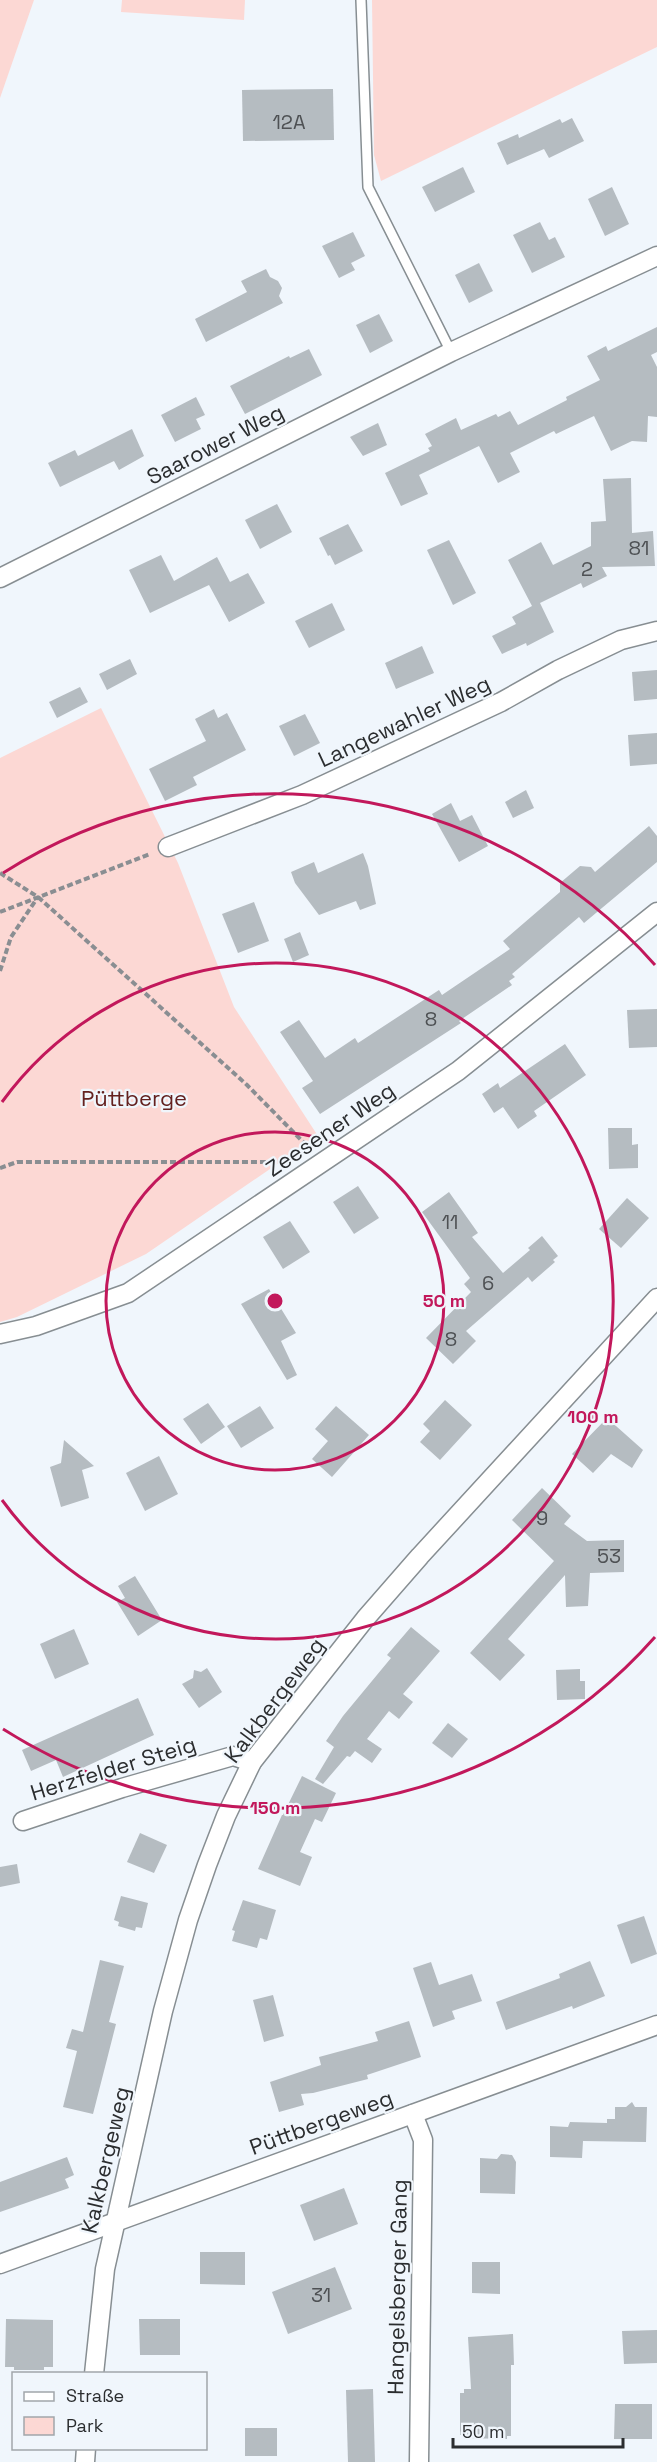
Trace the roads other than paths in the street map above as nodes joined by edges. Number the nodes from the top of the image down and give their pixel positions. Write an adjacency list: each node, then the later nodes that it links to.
1 (361, 0): 3 (lane)
2 (657, 256): 3 (street, Saarower Weg)
3 (451, 352): 4 (street, Saarower Weg)
4 (0, 578)
5 (657, 631): 6 (street, Langewahler Weg)
6 (168, 847)
7 (657, 912): 9 (street, Zeesener Weg)
8 (657, 1298): 10 (street, Kalkbergeweg)
9 (0, 1334)
10 (252, 1762): 11 (street, Herzfelder Steig); 14 (street, Kalkbergeweg)
11 (23, 1821)
12 (657, 2025): 13 (street, Püttbergeweg)
13 (413, 2114): 14 (street, Püttbergeweg); 17 (street, Hangelsberger Gang)
14 (116, 2222): 15 (street, Püttbergeweg); 16 (street, Kalkbergeweg)
15 (0, 2264)
16 (94, 2372)
17 (418, 2462)

